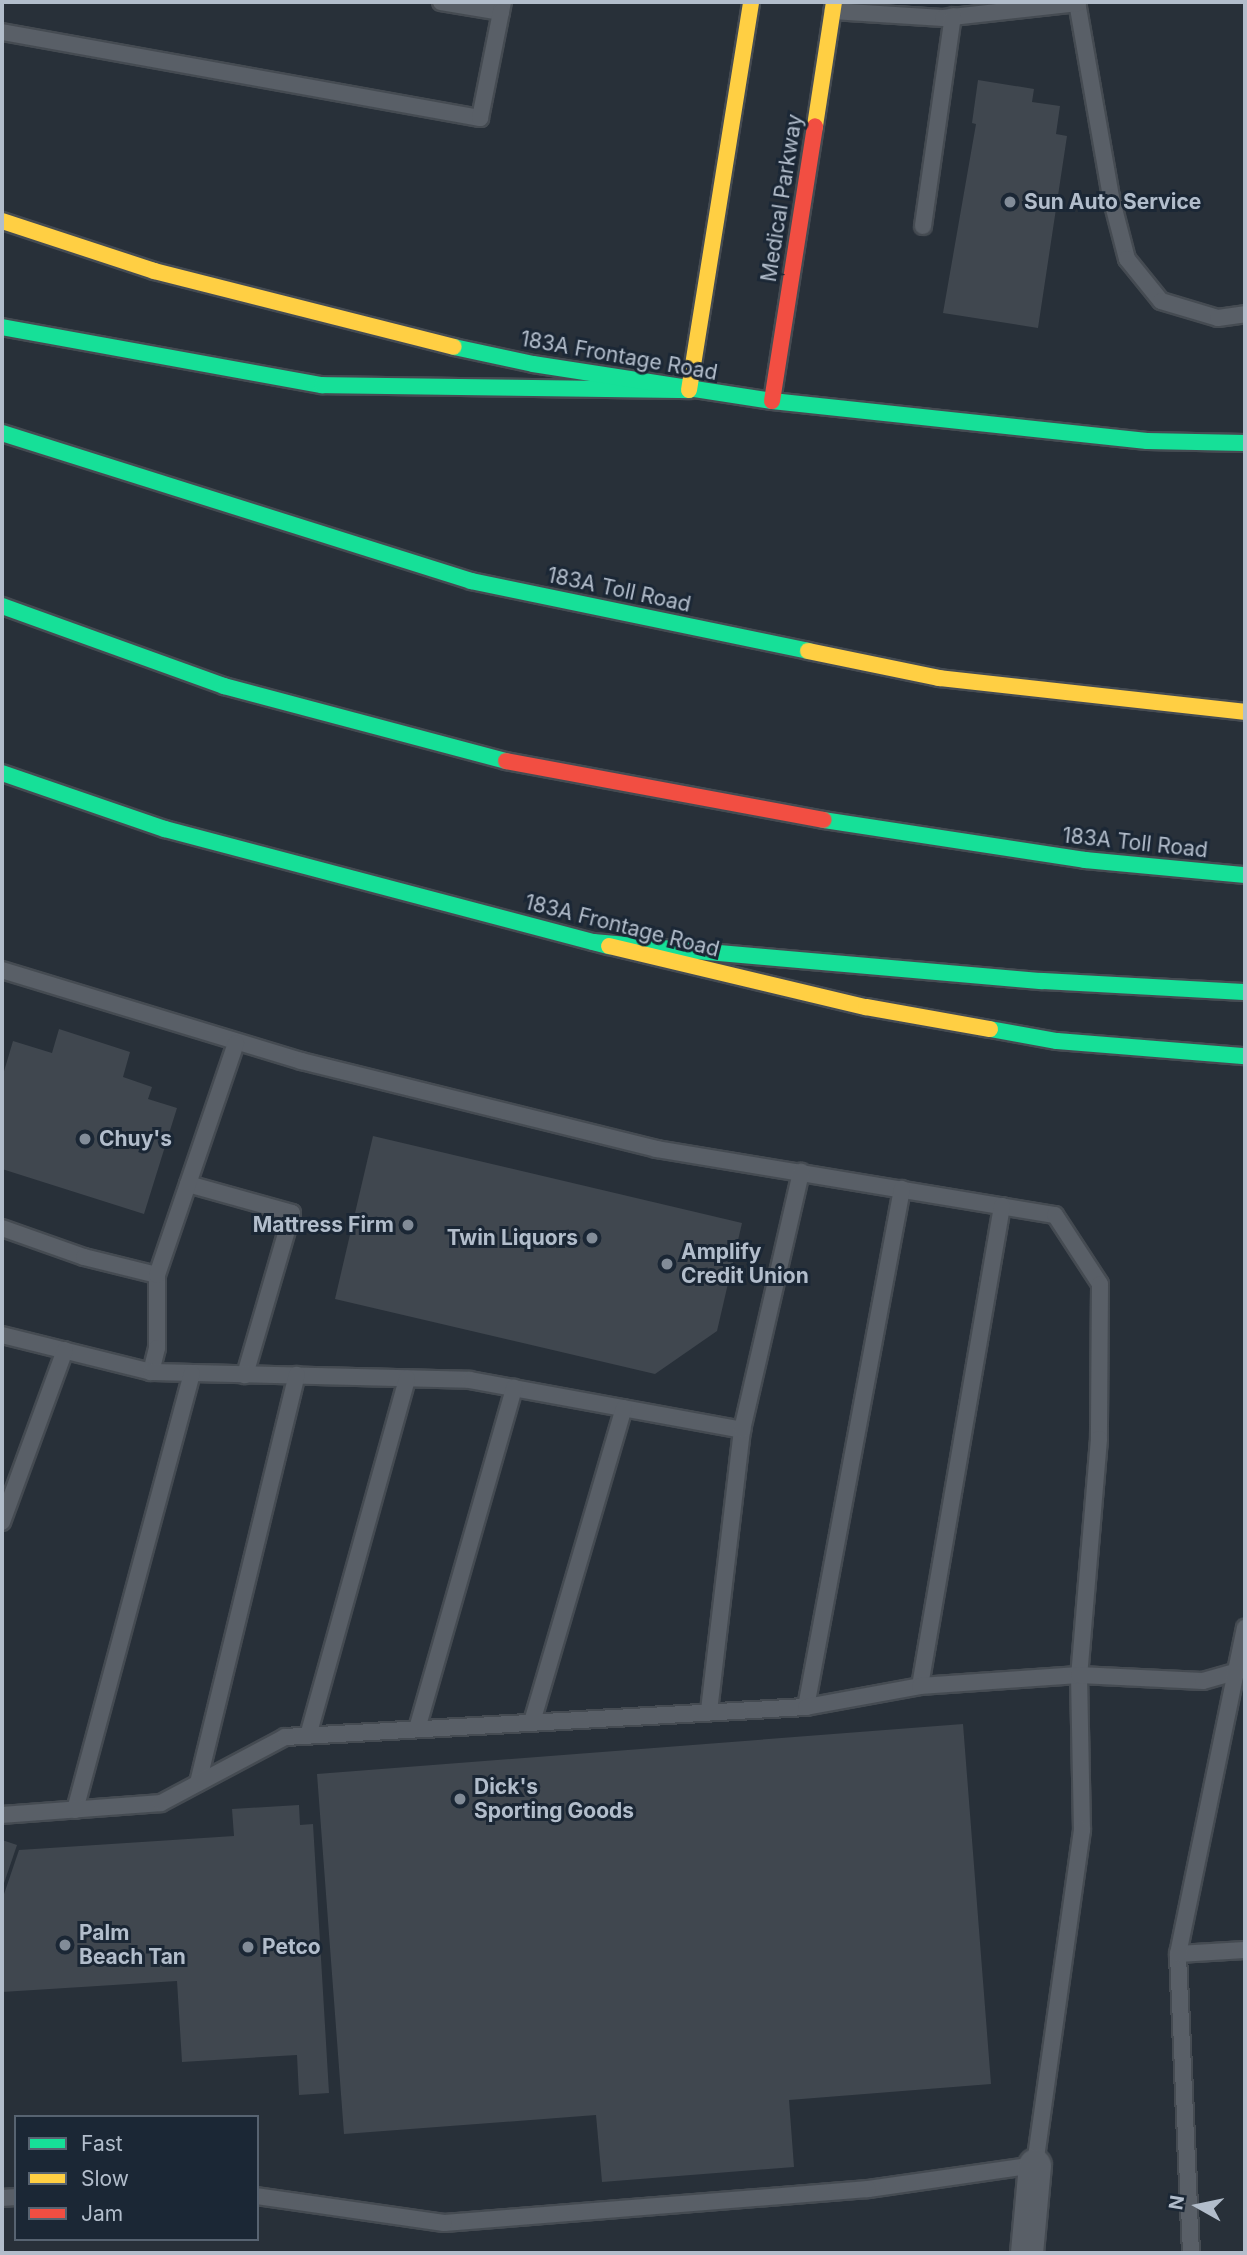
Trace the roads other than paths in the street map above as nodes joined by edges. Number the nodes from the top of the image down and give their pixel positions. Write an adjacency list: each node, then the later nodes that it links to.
1 (441, 2): 5 (lane)
2 (751, 2): 12 (main road)
3 (1077, 2): 6 (lane); 10 (lane)
4 (833, 6): 6 (lane); 13 (main road, Medical Parkway)
5 (502, 7): 7 (lane)
6 (953, 16): 9 (lane)
7 (2, 32)
8 (2, 221): 12 (main road, 183A Frontage Road)
9 (923, 226)
10 (1245, 314)
11 (2, 327): 12 (main road)
12 (689, 390): 13 (main road, 183A Frontage Road)
13 (772, 401): 15 (main road, 183A Frontage Road)
14 (2, 433): 17 (main road, 183A Toll Road)
15 (1245, 443)
16 (2, 606): 19 (main road, 183A Toll Road)
17 (1245, 712)
18 (2, 773): 20 (main road, 183A Frontage Road)
19 (1245, 875)
20 (593, 942): 22 (main road); 24 (main road, 183A Frontage Road)
21 (2, 970): 23 (lane)
22 (1245, 992)
23 (236, 1043): 25 (lane); 26 (lane)
24 (1245, 1056)
25 (801, 1172): 27 (lane); 40 (lane)
26 (188, 1184): 30 (lane); 35 (lane)
27 (902, 1189): 28 (lane); 46 (lane)
28 (1002, 1206): 44 (lane); 45 (lane)
29 (2, 1228): 30 (lane)
30 (157, 1275): 33 (lane)
31 (2, 1335): 32 (lane)
32 (65, 1350): 33 (lane); 41 (lane)
33 (151, 1372): 34 (lane)
34 (192, 1373): 35 (lane); 52 (lane)
35 (245, 1374): 36 (lane)
36 (298, 1375): 37 (lane); 51 (lane)
37 (407, 1378): 38 (lane); 50 (lane)
38 (514, 1388): 39 (lane); 49 (lane)
39 (624, 1408): 40 (lane); 48 (lane)
40 (742, 1430): 47 (lane)
41 (2, 1521)
42 (1245, 1628): 43 (lane)
43 (1240, 1671): 44 (lane); 55 (lane)
44 (1079, 1675): 45 (lane); 56 (lane)
45 (920, 1686): 46 (lane)
46 (806, 1707): 47 (lane)
47 (709, 1712): 48 (lane)
48 (531, 1723): 49 (lane)
49 (417, 1729): 50 (lane)
50 (308, 1736): 51 (lane)
51 (198, 1783): 52 (lane)
52 (75, 1810): 53 (lane)
53 (2, 1815)
54 (1245, 1950): 55 (lane)
55 (1178, 1954): 59 (lane)
56 (1035, 2165): 57 (lane); 58 (street)
57 (259, 2196)
58 (1027, 2253)
59 (1191, 2253)

